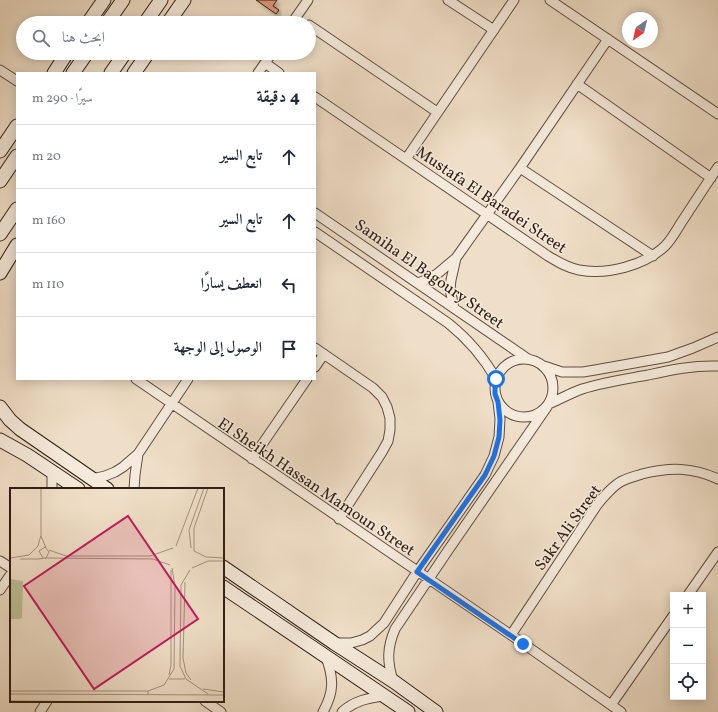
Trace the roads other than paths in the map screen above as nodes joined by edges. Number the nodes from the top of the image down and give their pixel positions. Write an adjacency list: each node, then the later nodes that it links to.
1 (104, 0): 9 (street)
2 (123, 0): 10 (street)
3 (161, 0): 11 (street)
4 (184, 0): 12 (street)
5 (308, 0): 13 (street)
6 (448, 0): 15 (street)
7 (514, 0): 15 (street)
8 (550, 0): 16 (street)
9 (93, 16)
10 (112, 16)
11 (150, 16)
12 (173, 16)
13 (298, 16)
14 (316, 29): 33 (street)
15 (494, 30): 33 (street)
16 (608, 39): 31 (street); 34 (street)
17 (62, 60): 24 (street)
18 (82, 60): 25 (street)
19 (120, 60): 26 (street)
20 (143, 60): 27 (street)
21 (267, 60): 22 (street)
22 (265, 63): 28 (street); 29 (street)
23 (0, 70): 30 (street)
24 (55, 72)
25 (74, 72)
26 (112, 72)
27 (135, 72)
28 (259, 72)
29 (278, 72)
30 (16, 80)
31 (577, 84): 40 (street); 41 (street)
32 (316, 98): 38 (street, Mustafa El Baradei Street)
33 (437, 112): 38 (street)
34 (718, 114)
35 (16, 127): 36 (street)
36 (0, 151)
37 (16, 158): 42 (street)
38 (406, 159): 45 (street, Mustafa El Baradei Street)
39 (718, 167): 41 (street, Mustafa El Baradei Street)
40 (520, 168): 45 (street); 49 (street)
41 (711, 178): 49 (street, Mustafa El Baradei Street)
42 (0, 182)
43 (16, 210): 47 (street)
44 (316, 214): 52 (street, Samiha El Bagoury Street)
45 (487, 215): 49 (street, Mustafa El Baradei Street); 50 (street)
46 (316, 233): 61 (street, Samiha El Bagoury Street)
47 (0, 234)
48 (16, 247): 51 (street)
49 (653, 256)
50 (456, 258): 52 (street); 53 (street)
51 (0, 273)
52 (418, 283): 53 (street, Samiha El Bagoury Street)
53 (454, 308): 57 (street, Samiha El Bagoury Street)
54 (718, 337): 59 (street)
55 (316, 349): 56 (street)
56 (324, 354): 58 (street); 79 (street)
57 (528, 359): 59 (street); 61 (street)
58 (316, 366)
59 (544, 366): 67 (street)
60 (718, 366): 67 (street)
61 (496, 379): 65 (street)
62 (137, 380): 66 (street, El Sheikh Hassan Mamoun Street)
63 (187, 380): 66 (street)
64 (306, 380): 71 (street)
65 (498, 402): 67 (street); 84 (street)
66 (171, 404): 70 (street); 71 (street, El Sheikh Hassan Mamoun Street)
67 (548, 406): 86 (street)
68 (0, 407): 73 (street)
69 (0, 440): 72 (street)
70 (138, 454): 73 (street); 78 (street)
71 (252, 459): 79 (street, El Sheikh Hassan Mamoun Street)
72 (52, 471): 75 (street); 76 (street)
73 (92, 479): 77 (street)
74 (718, 479): 91 (street, Sakr Ali Street)
75 (52, 488)
76 (77, 488)
77 (106, 488)
78 (134, 488)
79 (340, 519): 84 (street, El Sheikh Hassan Mamoun Street)
80 (718, 552): 89 (street)
81 (0, 561): 82 (street)
82 (10, 567)
83 (224, 568): 92 (street)
84 (417, 572): 86 (street, El Sheikh Hassan Mamoun Street); 92 (street)
85 (10, 575): 88 (street)
86 (428, 580): 91 (street, El Sheikh Hassan Mamoun Street); 94 (street)
87 (224, 589): 93 (street)
88 (0, 590)
89 (690, 592)
90 (670, 620): 97 (street)
91 (511, 636): 97 (street, El Sheikh Hassan Mamoun Street)
92 (334, 642): 94 (street)
93 (326, 657): 95 (street); 101 (street)
94 (393, 681): 104 (street)
95 (384, 696): 102 (street); 103 (street)
96 (46, 702): 99 (street)
97 (611, 705): 105 (street, El Sheikh Hassan Mamoun Street)
98 (208, 706): 100 (street)
99 (40, 712)
100 (221, 712)
101 (323, 712)
102 (342, 712)
103 (408, 712)
104 (435, 712)
105 (620, 712)

